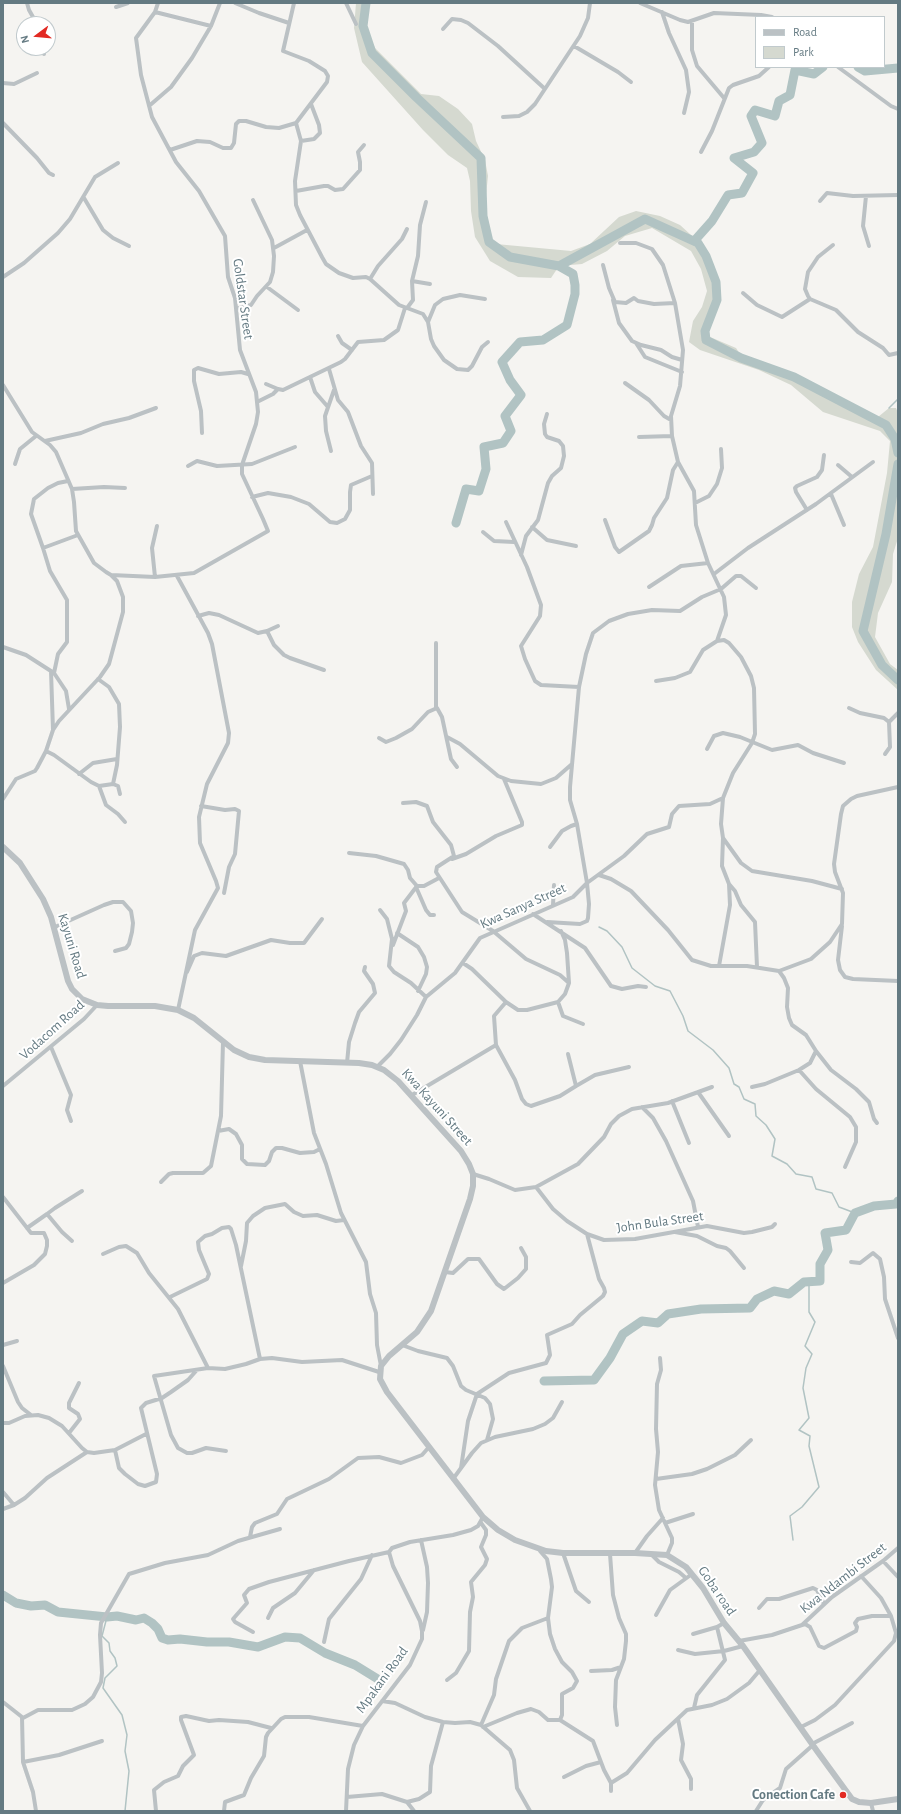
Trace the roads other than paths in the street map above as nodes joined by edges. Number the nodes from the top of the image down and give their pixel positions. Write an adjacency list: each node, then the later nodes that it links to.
1 (27, 3): 13 (street)
2 (128, 3): 10 (street)
3 (158, 3): 11 (street, Goldstar Street)
4 (220, 3): 18 (street)
5 (236, 3): 16 (street)
6 (294, 3): 16 (street)
7 (346, 3): 17 (street)
8 (590, 3): 20 (street)
9 (640, 3): 12 (street)
10 (116, 7)
11 (155, 12): 18 (street); 29 (street, Goldstar Street)
12 (662, 12): 15 (street); 31 (street)
13 (32, 16)
14 (766, 16): 15 (street)
15 (692, 21): 27 (street)
16 (289, 23): 28 (street)
17 (356, 24)
18 (211, 26): 29 (street)
19 (443, 29): 26 (street)
20 (574, 46): 24 (street); 26 (street)
21 (768, 68): 27 (street)
22 (839, 68): 30 (street)
23 (37, 72): 25 (street)
24 (631, 82)
25 (3, 83)
26 (545, 89): 32 (street)
27 (724, 98): 38 (street)
28 (311, 104): 34 (street); 35 (street)
29 (149, 106): 37 (street, Goldstar Street)
30 (898, 109)
31 (684, 113)
32 (503, 117)
33 (3, 123): 40 (street)
34 (296, 123): 35 (street); 37 (street)
35 (301, 141): 41 (street)
36 (364, 145): 41 (street)
37 (170, 150): 67 (street, Goldstar Street)
38 (701, 152)
39 (118, 162): 44 (street)
40 (53, 175)
41 (296, 191): 48 (street)
42 (898, 194): 43 (street)
43 (866, 196): 46 (street); 53 (street)
44 (84, 198): 52 (street); 56 (street)
45 (253, 200): 54 (street)
46 (820, 201)
47 (426, 202): 58 (street)
48 (307, 230): 54 (street); 57 (street)
49 (406, 230): 57 (street)
50 (620, 243): 65 (street)
51 (833, 245): 63 (street)
52 (129, 246)
53 (868, 246)
54 (274, 248): 60 (street)
55 (603, 265): 64 (street)
56 (3, 277)
57 (370, 279): 66 (street)
58 (412, 281): 59 (street); 66 (street)
59 (430, 284)
60 (267, 287): 67 (street); 68 (street)
61 (743, 293): 63 (street)
62 (485, 299): 69 (street)
63 (810, 299): 74 (street)
64 (613, 300): 65 (street); 72 (street)
65 (675, 304): 75 (street)
66 (406, 308): 69 (street); 73 (street)
67 (236, 309): 78 (street, Goldstar Street)
68 (298, 310)
69 (428, 322): 71 (street)
70 (338, 336): 73 (street)
71 (488, 342)
72 (636, 343): 75 (street); 77 (street)
73 (352, 350): 76 (street)
74 (898, 353)
75 (682, 360): 77 (street)
76 (329, 369): 79 (street); 84 (street)
77 (682, 372): 89 (street)
78 (248, 374): 85 (street, Goldstar Street); 90 (street)
79 (310, 377): 83 (street); 86 (street)
80 (625, 383): 89 (street)
81 (266, 384): 83 (street)
82 (3, 386): 91 (street)
83 (278, 389): 85 (street)
84 (335, 389): 86 (street); 105 (street)
85 (257, 402): 102 (street, Goldstar Street)
86 (328, 407): 97 (street)
87 (156, 408): 94 (street)
88 (547, 414): 119 (street)
89 (671, 420): 92 (street)
90 (202, 433)
91 (36, 436): 94 (street); 101 (street)
92 (672, 436): 93 (street); 99 (street)
93 (640, 437)
94 (45, 441): 107 (street)
95 (295, 447): 102 (street)
96 (721, 449): 113 (street)
97 (331, 451)
98 (824, 455): 114 (street)
99 (678, 462): 113 (street); 115 (street)
100 (873, 462): 106 (street)
101 (15, 464)
102 (242, 465): 104 (street); 112 (street)
103 (838, 465): 106 (street)
104 (188, 466)
105 (372, 476): 110 (street); 112 (street)
106 (852, 477): 111 (street)
107 (68, 482): 109 (street); 124 (street)
108 (125, 488): 109 (street)
109 (72, 490): 121 (street)
110 (372, 494)
111 (831, 494): 114 (street); 117 (street)
112 (252, 497): 129 (street)
113 (695, 503): 126 (street)
114 (806, 510): 127 (street)
115 (605, 520)
116 (506, 522): 122 (street)
117 (844, 525)
118 (157, 526): 130 (street)
119 (532, 527): 123 (street); 125 (street)
120 (483, 532): 122 (street)
121 (78, 535): 124 (street); 128 (street)
122 (514, 542): 125 (street)
123 (576, 546)
124 (43, 548): 141 (street)
125 (521, 556): 144 (street)
126 (708, 562): 127 (street); 131 (street)
127 (714, 574): 133 (street)
128 (111, 575): 130 (street); 142 (street)
129 (177, 576): 130 (street); 134 (street)
130 (155, 577)
131 (649, 587)
132 (756, 588): 133 (street)
133 (721, 589): 137 (street); 144 (street)
134 (198, 616): 136 (street); 170 (street)
135 (278, 626): 136 (street)
136 (268, 631): 140 (street)
137 (716, 641): 143 (street); 153 (street)
138 (436, 643): 145 (street)
139 (3, 647): 141 (street)
140 (324, 670)
141 (53, 672): 147 (street); 150 (street)
142 (98, 679): 147 (street); 157 (street)
143 (656, 681)
144 (579, 687): 159 (street)
145 (436, 708): 151 (street); 152 (street)
146 (849, 708): 149 (street)
147 (69, 709): 150 (street)
148 (898, 713): 149 (street)
149 (889, 722): 156 (street)
150 (53, 730): 155 (street)
151 (447, 737): 160 (street); 162 (street)
152 (379, 738)
153 (752, 743): 154 (street); 158 (street); 167 (street)
154 (707, 748)
155 (46, 751): 161 (street); 168 (street)
156 (885, 754)
157 (117, 759): 161 (street); 163 (street)
158 (844, 763)
159 (572, 764): 162 (street); 172 (street)
160 (457, 767)
161 (79, 774): 164 (street)
162 (504, 779): 177 (street)
163 (113, 784): 164 (street); 166 (street)
164 (99, 786): 171 (street)
165 (898, 787): 184 (street)
166 (120, 794)
167 (723, 798): 173 (street); 178 (street, Kwa Sanya Street)
168 (3, 799)
169 (403, 803): 177 (street)
170 (201, 806): 185 (street); 204 (street)
171 (125, 822)
172 (577, 824): 175 (street); 180 (street)
173 (723, 838): 181 (street); 184 (street)
174 (3, 847): 193 (street, Kayuni Road)
175 (550, 848)
176 (349, 852): 183 (street)
177 (452, 859): 179 (street)
178 (598, 875): 180 (street, Kwa Sanya Street); 200 (street)
179 (439, 878): 183 (street); 194 (street)
180 (587, 883): 186 (street, Kwa Sanya Street); 191 (street)
181 (729, 884): 200 (street); 202 (street)
182 (554, 885): 186 (street)
183 (417, 887): 188 (street); 196 (street)
184 (842, 889): 192 (street)
185 (224, 893)
186 (553, 905): 189 (street, Kwa Sanya Street)
187 (380, 910): 197 (street)
188 (434, 914)
189 (533, 914): 191 (street); 194 (street, Kwa Sanya Street)
190 (322, 919): 204 (street)
191 (548, 922): 195 (street)
192 (842, 924): 203 (street); 205 (street)
193 (55, 927): 198 (street); 212 (street, Kayuni Road)
194 (493, 931): 199 (street, Kwa Sanya Street); 206 (street)
195 (561, 931): 206 (street); 207 (street)
196 (397, 933): 197 (street); 208 (street)
197 (391, 949): 208 (street)
198 (115, 951)
199 (463, 963): 209 (street, Kwa Sanya Street); 210 (street)
200 (719, 966): 202 (street)
201 (365, 967): 221 (street)
202 (757, 967): 203 (street)
203 (779, 970): 218 (street)
204 (185, 974): 213 (street)
205 (898, 981)
206 (569, 983): 211 (street)
207 (646, 987)
208 (418, 991): 209 (street)
209 (426, 997): 222 (street, Kwa Sanya Street)
210 (506, 1002): 211 (street); 216 (street)
211 (558, 1002): 214 (street)
212 (97, 1005): 213 (street, Kwa Kayuni Street); 217 (street, Vodacom Road)
213 (178, 1010): 215 (street, Kwa Kayuni Street)
214 (583, 1024)
215 (223, 1042): 220 (street, Kwa Kayuni Street); 235 (street)
216 (496, 1044): 226 (street); 230 (street)
217 (51, 1047): 225 (street, Vodacom Road); 233 (street)
218 (816, 1051): 224 (street); 234 (street)
219 (568, 1054): 226 (street)
220 (300, 1061): 221 (street, Kwa Kayuni Street); 238 (street)
221 (347, 1063): 222 (street, Kwa Kayuni Street)
222 (377, 1067): 230 (street, Kwa Kayuni Street)
223 (629, 1067): 226 (street)
224 (799, 1070): 228 (street); 239 (street)
225 (3, 1086)
226 (576, 1086)
227 (712, 1087): 229 (street)
228 (752, 1087)
229 (698, 1092): 231 (street); 236 (street)
230 (412, 1095): 240 (street, Kwa Kayuni Street)
231 (672, 1101): 232 (street); 237 (street)
232 (642, 1107): 242 (street); 248 (street)
233 (70, 1121)
234 (877, 1123)
235 (218, 1131): 238 (street); 241 (street)
236 (729, 1136)
237 (689, 1143)
238 (320, 1149): 246 (street)
239 (845, 1167)
240 (472, 1174): 242 (street); 258 (street, Kwa Kayuni Street)
241 (161, 1182)
242 (536, 1187): 251 (street, John Bula Street)
243 (82, 1191): 245 (street)
244 (3, 1197): 249 (street)
245 (48, 1214): 249 (street); 252 (street)
246 (344, 1220): 256 (street); 269 (street)
247 (775, 1224): 248 (street, John Bula Street)
248 (698, 1227): 250 (street, John Bula Street)
249 (26, 1228): 259 (street)
250 (673, 1232): 251 (street, John Bula Street); 257 (street)
251 (587, 1234): 272 (street)
252 (72, 1241)
253 (521, 1248): 258 (street)
254 (104, 1254): 260 (street)
255 (851, 1262): 261 (street)
256 (241, 1266): 260 (street); 266 (street)
257 (744, 1268)
258 (445, 1272): 264 (street, Kwa Kayuni Street)
259 (3, 1282)
260 (170, 1297): 268 (street)
261 (898, 1338)
262 (17, 1341): 263 (street)
263 (3, 1345)
264 (402, 1345): 269 (street, Kwa Kayuni Street); 272 (street)
265 (660, 1358): 286 (street)
266 (260, 1359): 268 (street); 269 (street)
267 (3, 1366): 275 (street)
268 (208, 1368): 270 (street)
269 (380, 1369): 281 (street)
270 (196, 1371): 273 (street); 273 (street)
271 (79, 1383): 277 (street)
272 (477, 1394): 279 (street); 285 (street)
273 (162, 1398): 278 (street); 283 (street)
274 (562, 1402): 279 (street)
275 (32, 1415): 276 (street); 277 (street)
276 (3, 1423)
277 (69, 1434): 284 (street)
278 (146, 1434): 282 (street); 282 (street)
279 (487, 1440): 285 (street)
280 (751, 1440): 286 (street)
281 (429, 1447): 287 (street, Goba road); 296 (street)
282 (115, 1450): 284 (street)
283 (226, 1451)
284 (87, 1452): 289 (street)
285 (461, 1468): 287 (street)
286 (656, 1479): 292 (street)
287 (453, 1480): 293 (street, Goba road)
288 (3, 1492): 289 (street)
289 (14, 1505): 290 (street)
290 (3, 1509)
291 (693, 1514): 294 (street)
292 (662, 1518): 294 (street); 302 (street)
293 (482, 1520): 297 (street); 298 (street, Goba road); 334 (street)
294 (665, 1523): 306 (street)
295 (280, 1529): 296 (street)
296 (250, 1537): 338 (street)
297 (421, 1540): 300 (street); 323 (street)
298 (537, 1548): 301 (street, Goba road); 319 (street)
299 (898, 1548): 307 (street, Kwa Ndambi Street)
300 (389, 1552): 305 (street); 323 (street, Mpakani Road)
301 (563, 1553): 303 (street, Goba road); 313 (street)
302 (635, 1553): 303 (street, Goba road); 304 (street, Goba road)
303 (610, 1554): 331 (street)
304 (652, 1554): 306 (street, Goba road); 312 (street)
305 (372, 1555): 308 (street); 327 (street)
306 (667, 1555): 309 (street, Goba road)
307 (883, 1561): 310 (street, Kwa Ndambi Street); 311 (street)
308 (314, 1570): 318 (street); 324 (street)
309 (692, 1574): 312 (street); 320 (street, Goba road)
310 (861, 1576): 314 (street, Kwa Ndambi Street); 317 (street)
311 (898, 1577)
312 (686, 1578): 316 (street)
313 (590, 1602)
314 (824, 1604): 315 (street); 321 (street, Kwa Ndambi Street)
315 (759, 1608)
316 (656, 1615)
317 (891, 1616): 321 (street, Kwa Ndambi Street); 347 (street)
318 (268, 1618)
319 (548, 1618): 340 (street); 345 (street)
320 (724, 1623): 322 (street); 326 (street, Goba road)
321 (802, 1625): 326 (street, Kwa Ndambi Street)
322 (717, 1627): 325 (street); 330 (street)
323 (422, 1631): 335 (street, Mpakani Road)
324 (253, 1632)
325 (693, 1634)
326 (739, 1641): 328 (street, Goba road)
327 (324, 1642)
328 (743, 1646): 330 (street); 332 (street, Goba road)
329 (678, 1650): 330 (street)
330 (724, 1651): 337 (street)
331 (622, 1666): 333 (street); 343 (street)
332 (760, 1670): 337 (street); 347 (street, Goba road)
333 (590, 1671)
334 (447, 1680)
335 (382, 1701): 341 (street); 344 (street, Mpakani Road)
336 (3, 1702): 338 (street)
337 (694, 1708): 339 (street)
338 (23, 1718): 350 (street)
339 (678, 1719): 353 (street); 354 (street)
340 (560, 1720): 345 (street); 351 (street)
341 (443, 1722): 345 (street); 358 (street)
342 (852, 1724): 349 (street)
343 (617, 1725)
344 (363, 1726): 346 (street); 356 (street, Mpakani Road)
345 (482, 1726): 365 (street)
346 (271, 1728): 361 (street); 362 (street)
347 (801, 1728): 349 (street, Goba road)
348 (102, 1741): 350 (street)
349 (813, 1744): 359 (street, Goba road); 366 (street)
350 (23, 1762): 360 (street)
351 (601, 1762): 352 (street); 353 (street)
352 (564, 1778)
353 (612, 1783): 355 (street)
354 (691, 1789)
355 (611, 1791)
356 (347, 1797): 358 (street); 363 (street, Mpakani Road)
357 (898, 1799): 359 (street, Goba road)
358 (407, 1802): 364 (street)
359 (871, 1804): 367 (street)
360 (36, 1811)
361 (156, 1811)
362 (224, 1811)
363 (346, 1811)
364 (414, 1811)
365 (530, 1811)
366 (756, 1811)
367 (873, 1811)

